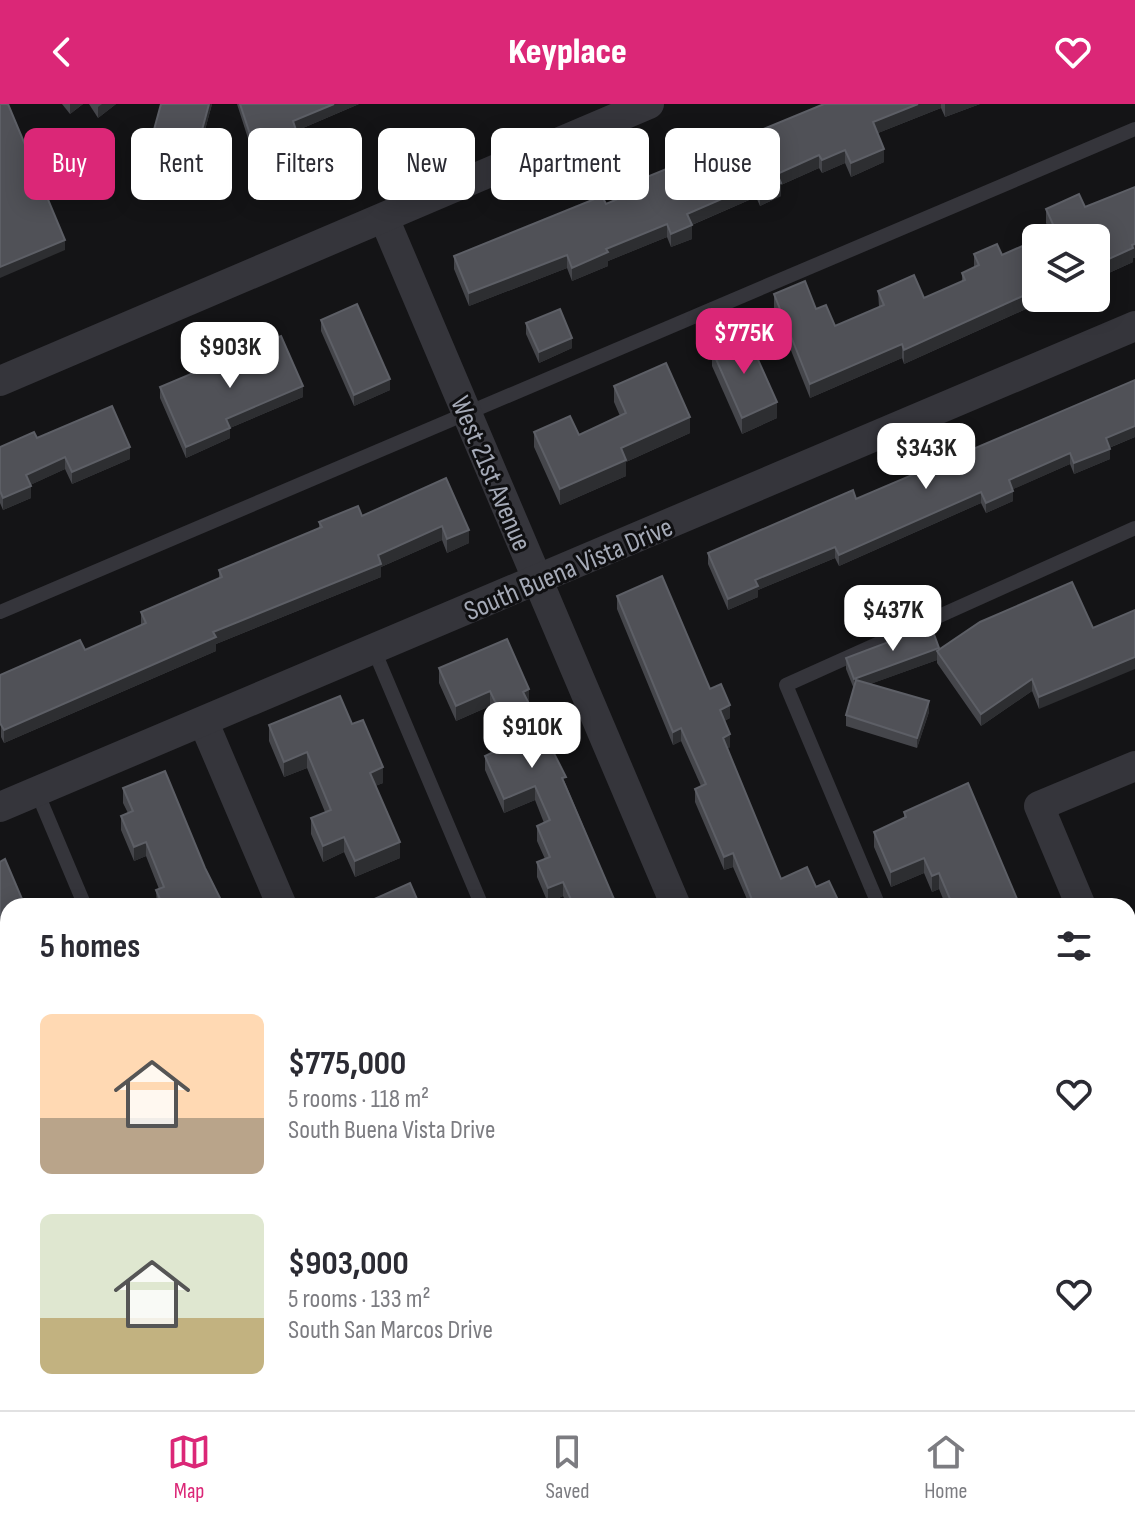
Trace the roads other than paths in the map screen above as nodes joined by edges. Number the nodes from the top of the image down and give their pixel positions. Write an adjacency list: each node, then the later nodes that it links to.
1 (649, 104): 3 (street)
2 (1135, 129): 6 (lane)
3 (384, 218): 5 (street); 6 (street, West 21st Avenue)
4 (1135, 326): 8 (street, South Buena Vista Drive)
5 (0, 381)
6 (467, 413): 8 (street, West 21st Avenue); 9 (lane)
7 (1135, 528): 19 (lane)
8 (538, 580): 10 (street, South Buena Vista Drive); 18 (street, West 21st Avenue)
9 (0, 612)
10 (374, 650): 11 (street, South Buena Vista Drive); 17 (lane)
11 (204, 723): 13 (street, South Buena Vista Drive); 16 (street)
12 (1135, 766): 20 (street)
13 (37, 792): 14 (street, South Buena Vista Drive); 15 (lane)
14 (0, 807)
15 (82, 898)
16 (279, 898)
17 (479, 898)
18 (673, 898)
19 (876, 898)
20 (1078, 898)

